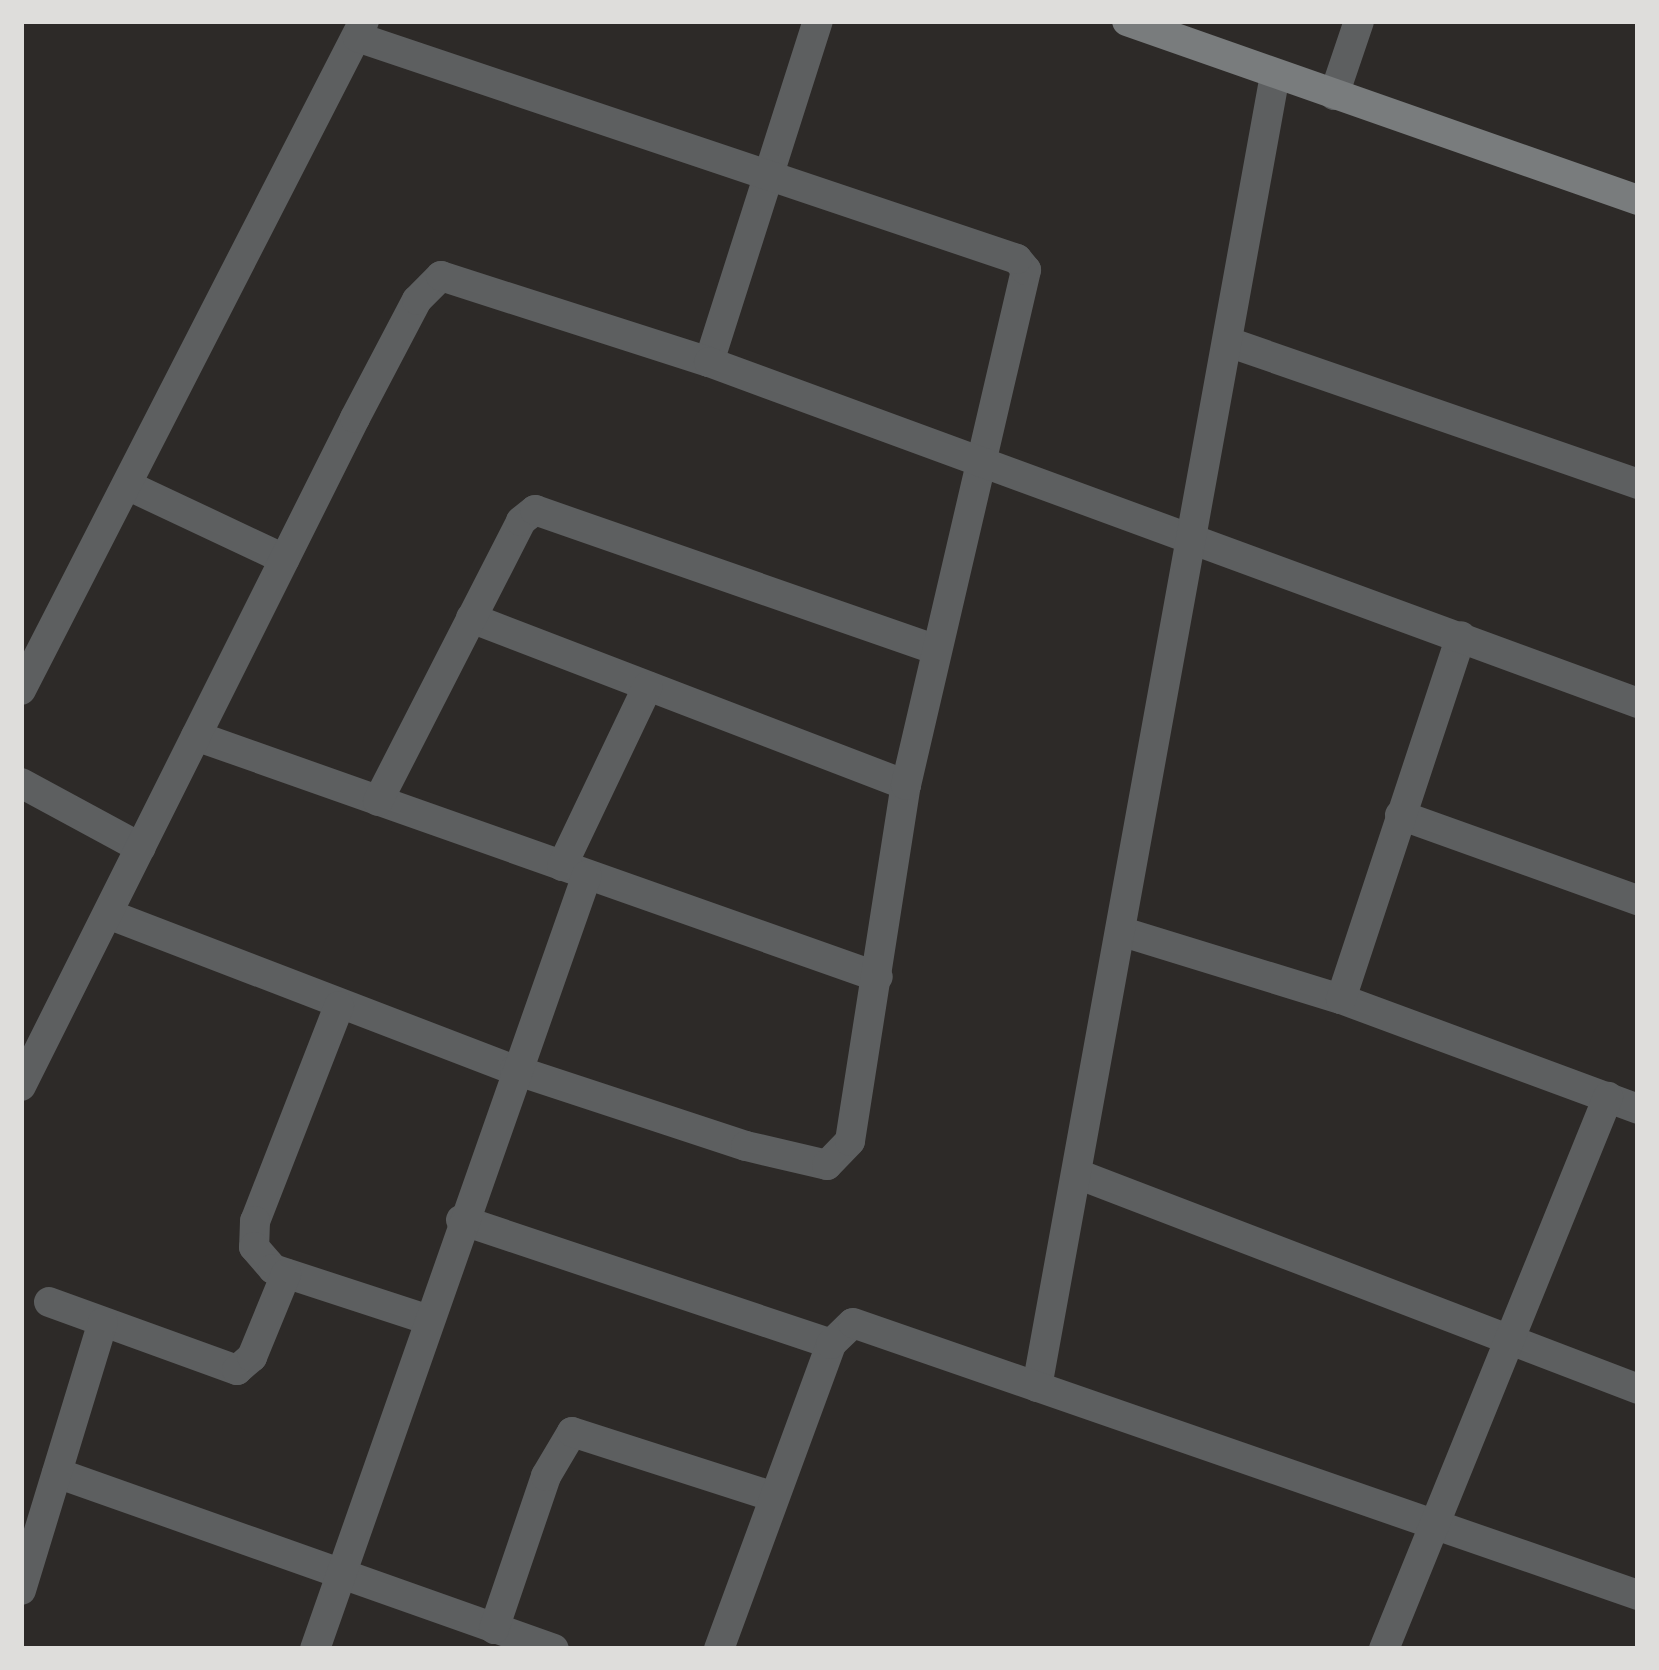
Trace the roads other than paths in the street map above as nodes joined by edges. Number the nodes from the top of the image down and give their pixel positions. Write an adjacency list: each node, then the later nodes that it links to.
1 (818, 21): 7 (street)
2 (1127, 21): 5 (main road)
3 (1359, 21): 6 (street)
4 (361, 29): 7 (street); 13 (street)
5 (1275, 75): 6 (main road); 9 (street)
6 (1334, 94): 8 (main road)
7 (766, 178): 10 (street); 11 (street)
8 (1638, 200)
9 (1231, 343): 12 (street); 14 (street)
10 (709, 362): 11 (street); 15 (street)
11 (980, 462): 14 (street); 18 (street)
12 (1638, 484)
13 (127, 485): 15 (street); 20 (street)
14 (1194, 541): 17 (street); 31 (street)
15 (284, 559): 22 (street)
16 (471, 618): 18 (street); 19 (street); 25 (street)
17 (1461, 636): 21 (street); 26 (street)
18 (935, 650): 24 (street)
19 (648, 686): 24 (street); 28 (street)
20 (21, 690)
21 (1638, 704)
22 (196, 736): 25 (street); 27 (street)
23 (21, 783): 27 (street)
24 (906, 785): 32 (street)
25 (378, 801): 28 (street)
26 (1400, 815): 29 (street); 33 (street)
27 (140, 848): 30 (street)
28 (575, 870): 32 (street); 35 (street)
29 (1638, 900)
30 (108, 914): 34 (street); 36 (street)
31 (1123, 932): 33 (street); 39 (street)
32 (878, 977): 35 (street)
33 (1341, 999): 37 (street)
34 (339, 1006): 35 (street); 41 (street)
35 (515, 1070): 40 (street)
36 (21, 1087)
37 (1608, 1097): 38 (street); 45 (street)
38 (1638, 1109)
39 (1080, 1175): 45 (street); 47 (street)
40 (461, 1220): 43 (street); 46 (street)
41 (286, 1274): 43 (street); 44 (street)
42 (49, 1302): 44 (street)
43 (426, 1319): 53 (street)
44 (104, 1322): 49 (street)
45 (1510, 1339): 48 (street); 51 (street)
46 (831, 1344): 47 (street); 50 (street)
47 (1037, 1387): 51 (street)
48 (1638, 1389)
49 (57, 1473): 52 (street); 53 (street)
50 (774, 1496): 56 (street); 59 (street)
51 (1437, 1526): 55 (street); 60 (street)
52 (29, 1531): 54 (street)
53 (341, 1574): 56 (street); 57 (street)
54 (21, 1590)
55 (1638, 1595)
56 (494, 1629): 58 (street)
57 (315, 1649)
58 (554, 1649)
59 (719, 1649)
60 (1384, 1649)

